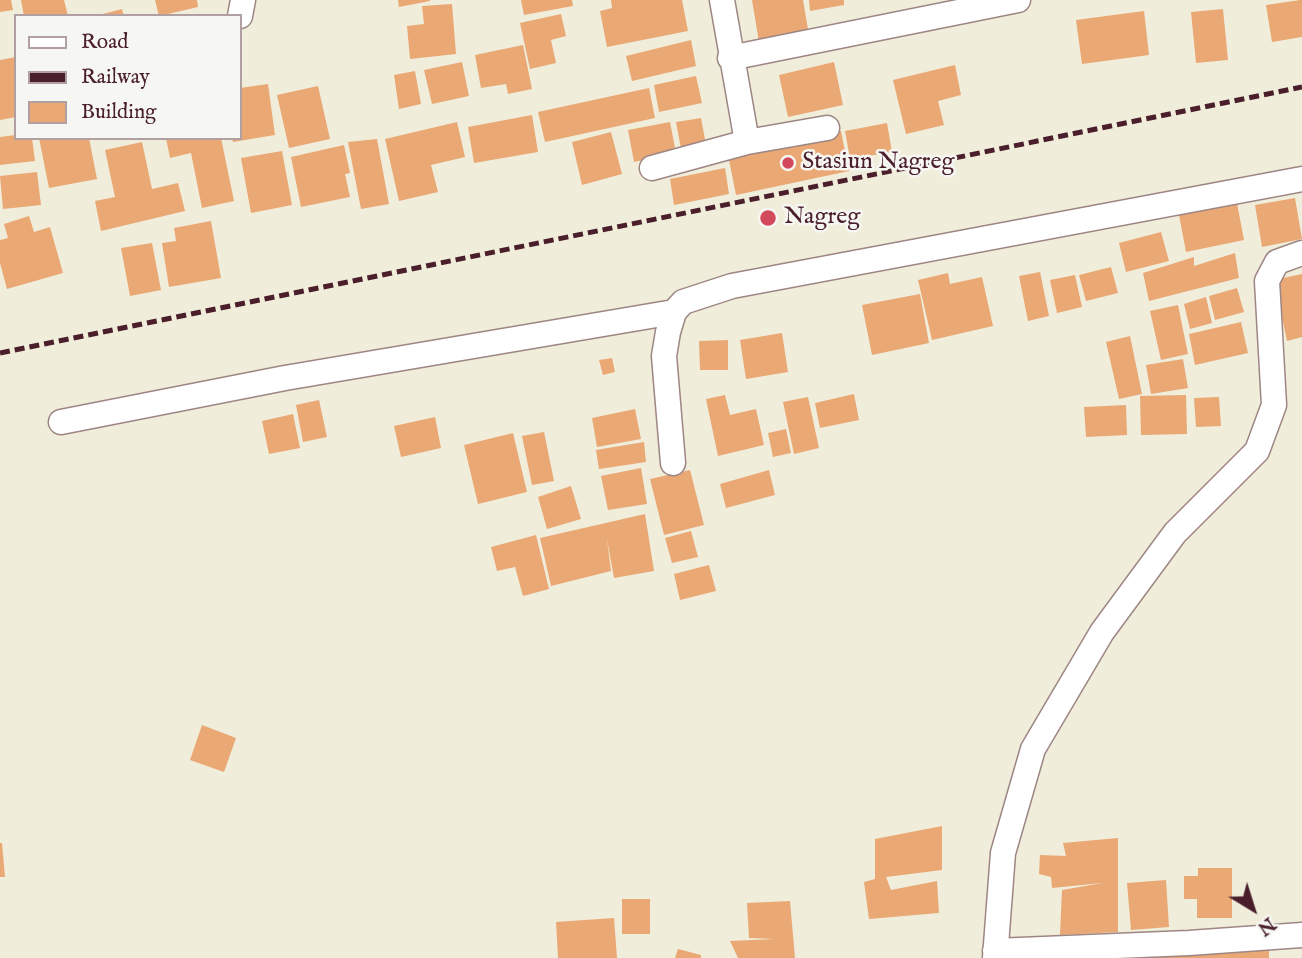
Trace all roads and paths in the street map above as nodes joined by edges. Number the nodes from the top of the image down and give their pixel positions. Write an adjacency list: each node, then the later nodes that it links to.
1 (722, 0): 3 (street)
2 (1018, 0): 3 (street)
3 (730, 58): 5 (street)
4 (827, 128): 5 (street)
5 (747, 142): 6 (street)
6 (652, 168)
7 (1302, 179): 9 (street)
8 (1302, 253): 13 (street)
9 (674, 312): 10 (street); 11 (street)
10 (61, 422)
11 (673, 463)
12 (1302, 935): 13 (street)
13 (995, 954)

